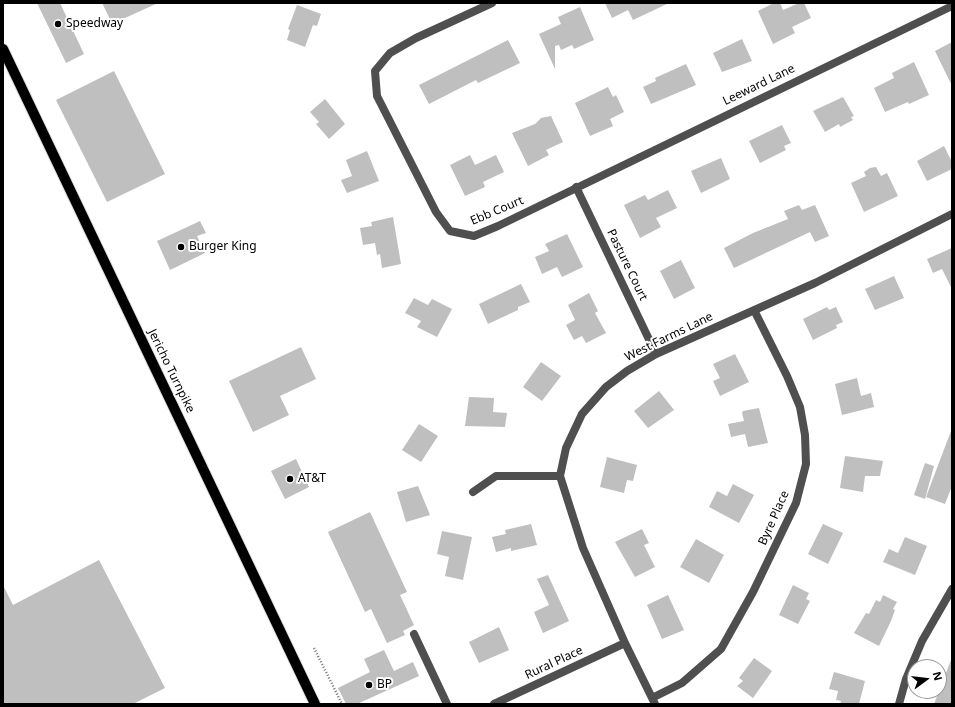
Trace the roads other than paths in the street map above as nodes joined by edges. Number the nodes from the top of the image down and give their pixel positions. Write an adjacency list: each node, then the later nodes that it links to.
1 (492, 3): 4 (street, Ebb Court)
2 (952, 6): 4 (street, Leeward Lane)
3 (3, 49): 14 (main road, Jericho Turnpike)
4 (576, 187): 7 (street, Pasture Court)
5 (952, 214): 6 (street, West Farms Lane)
6 (754, 310): 7 (street, West Farms Lane); 13 (street, Byre Place)
7 (656, 354): 8 (street, West Farms Lane)
8 (560, 476): 9 (street); 12 (street, West Farms Lane)
9 (473, 492)
10 (952, 589): 17 (street)
11 (414, 634): 15 (street)
12 (625, 643): 13 (street, West Farms Lane); 16 (street, Rural Place)
13 (654, 701)
14 (314, 704)
15 (447, 704)
16 (494, 704)
17 (899, 704)

